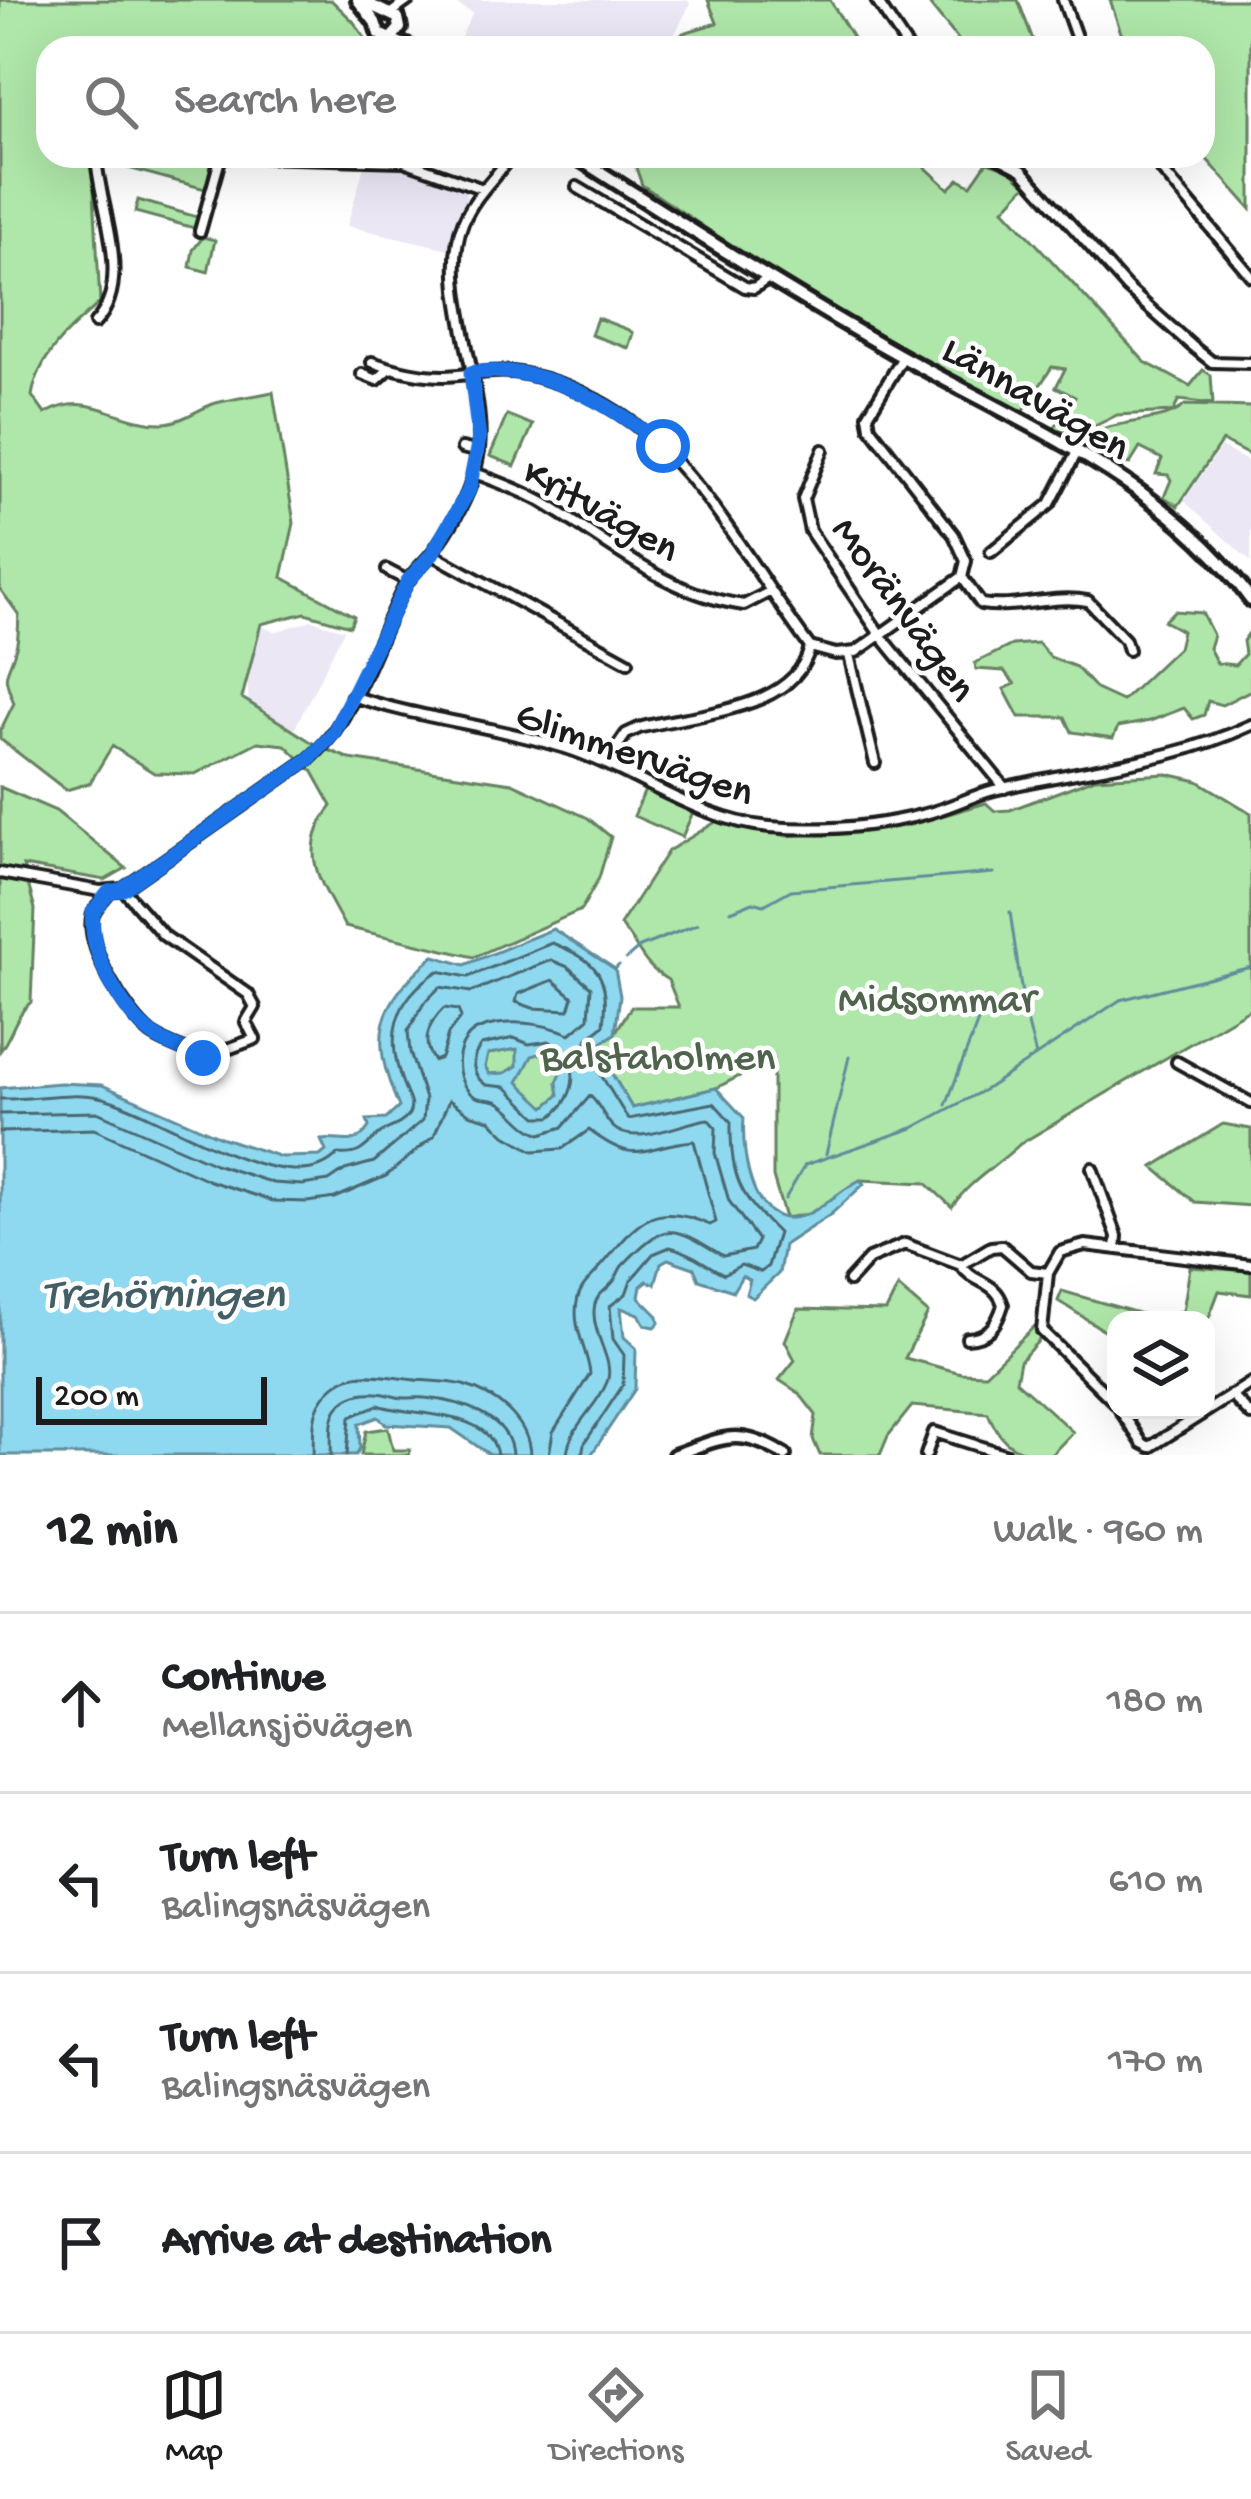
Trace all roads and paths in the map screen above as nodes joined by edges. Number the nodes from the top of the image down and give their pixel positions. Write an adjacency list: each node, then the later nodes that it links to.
1 (360, 0): 5 (main road)
2 (876, 0): 8 (street)
3 (1063, 0): 9 (street)
4 (408, 2): 5 (street)
5 (390, 23): 6 (main road); 7 (main road)
6 (401, 36)
7 (406, 36)
8 (900, 36)
9 (1076, 36)
10 (99, 168): 22 (street)
11 (216, 168): 19 (street)
12 (424, 168): 18 (street)
13 (500, 168): 18 (street)
14 (593, 168): 21 (main road, Lännavägen)
15 (1018, 168): 25 (street)
16 (1160, 168): 20 (street)
17 (577, 188): 21 (street, Lännavägen)
18 (483, 189): 27 (street)
19 (200, 231)
20 (1251, 276)
21 (767, 279): 23 (main road, Lännavägen)
22 (95, 323)
23 (903, 356): 32 (main road, Lännavägen); 37 (street)
24 (372, 362): 26 (street)
25 (1251, 363)
26 (391, 368): 27 (street); 28 (street)
27 (471, 373): 31 (street); 39 (street)
28 (362, 374)
29 (462, 448): 31 (street)
30 (823, 450): 41 (street, Moränvägen)
31 (479, 452): 33 (street)
32 (1077, 452): 34 (street); 40 (main road, Lännavägen)
33 (475, 473): 35 (street); 39 (street, Kritvägen)
34 (991, 552)
35 (432, 554): 38 (street); 45 (street)
36 (387, 570): 38 (street)
37 (962, 577): 41 (street); 43 (street)
38 (408, 581): 46 (street)
39 (770, 592): 42 (street)
40 (1251, 600)
41 (881, 636): 44 (street); 50 (street, Moränvägen)
42 (810, 647): 44 (street); 48 (street)
43 (1128, 650)
44 (849, 656): 49 (street)
45 (628, 662)
46 (352, 696): 48 (street, Glimmervägen); 52 (street)
47 (1251, 725): 50 (street, Glimmervägen)
48 (606, 763): 50 (street, Glimmervägen)
49 (875, 763)
50 (1005, 788)
51 (0, 873): 53 (street)
52 (123, 889): 53 (street); 53 (street)
53 (109, 892)
54 (1177, 1062): 55 (street)
55 (1251, 1103)
56 (1092, 1168): 57 (street)
57 (1116, 1249): 59 (street); 60 (street)
58 (961, 1265): 60 (street); 61 (street); 62 (street)
59 (1251, 1265)
60 (1048, 1273): 65 (street)
61 (849, 1281)
62 (967, 1338)
63 (1251, 1383): 64 (street)
64 (1231, 1395): 66 (street); 67 (street)
65 (1107, 1396)
66 (1215, 1405)
67 (1251, 1415)
68 (1126, 1419): 69 (street)
69 (1194, 1419)
70 (995, 1452): 73 (street); 74 (street)
71 (674, 1455): 72 (street)
72 (785, 1455)
73 (926, 1455)
74 (1007, 1455)

